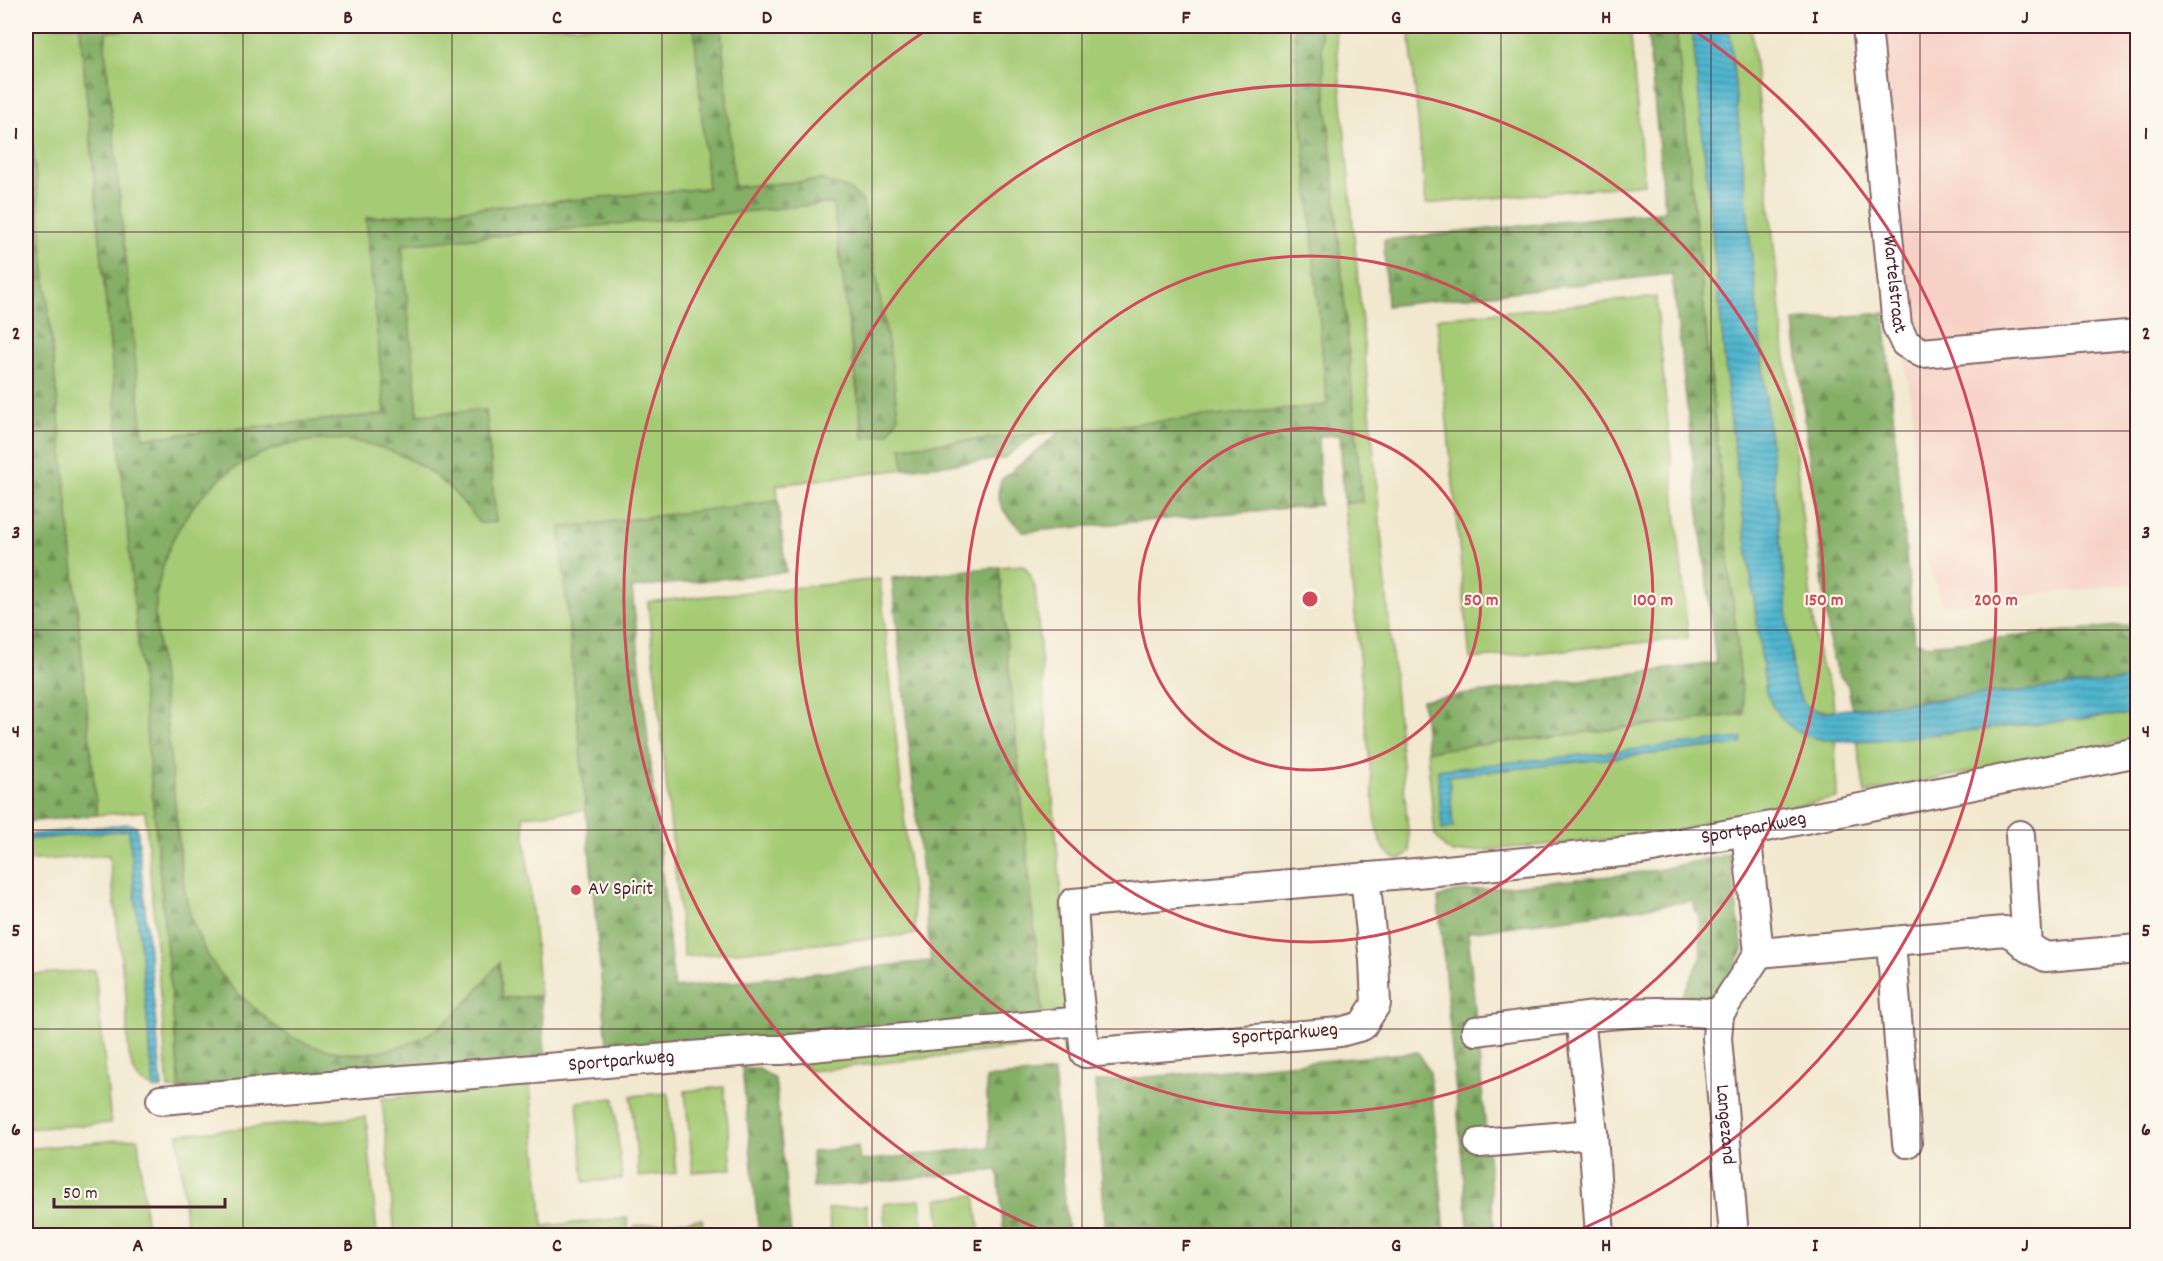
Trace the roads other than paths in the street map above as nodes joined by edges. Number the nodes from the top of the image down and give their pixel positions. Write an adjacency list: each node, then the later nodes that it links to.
1 (1867, 26): 2 (street, Wartelstraat)
2 (2138, 334)
3 (2138, 752): 4 (street, Sportparkweg)
4 (1746, 831): 6 (street, Sportparkweg); 10 (street)
5 (2020, 835): 8 (street)
6 (1365, 877): 13 (street, Sportparkweg); 13 (street, Sportparkweg)
7 (1891, 942): 8 (street); 10 (street); 18 (street)
8 (2027, 947): 9 (street)
9 (2138, 949)
10 (1760, 953): 11 (street)
11 (1719, 1014): 12 (street); 20 (street, Langezand)
12 (1580, 1018): 14 (street); 16 (street)
13 (1081, 1021): 15 (street, Sportparkweg)
14 (1476, 1031)
15 (161, 1100)
16 (1593, 1134): 17 (street); 19 (street)
17 (1479, 1143)
18 (1907, 1143)
19 (1600, 1236)
20 (1734, 1236)

